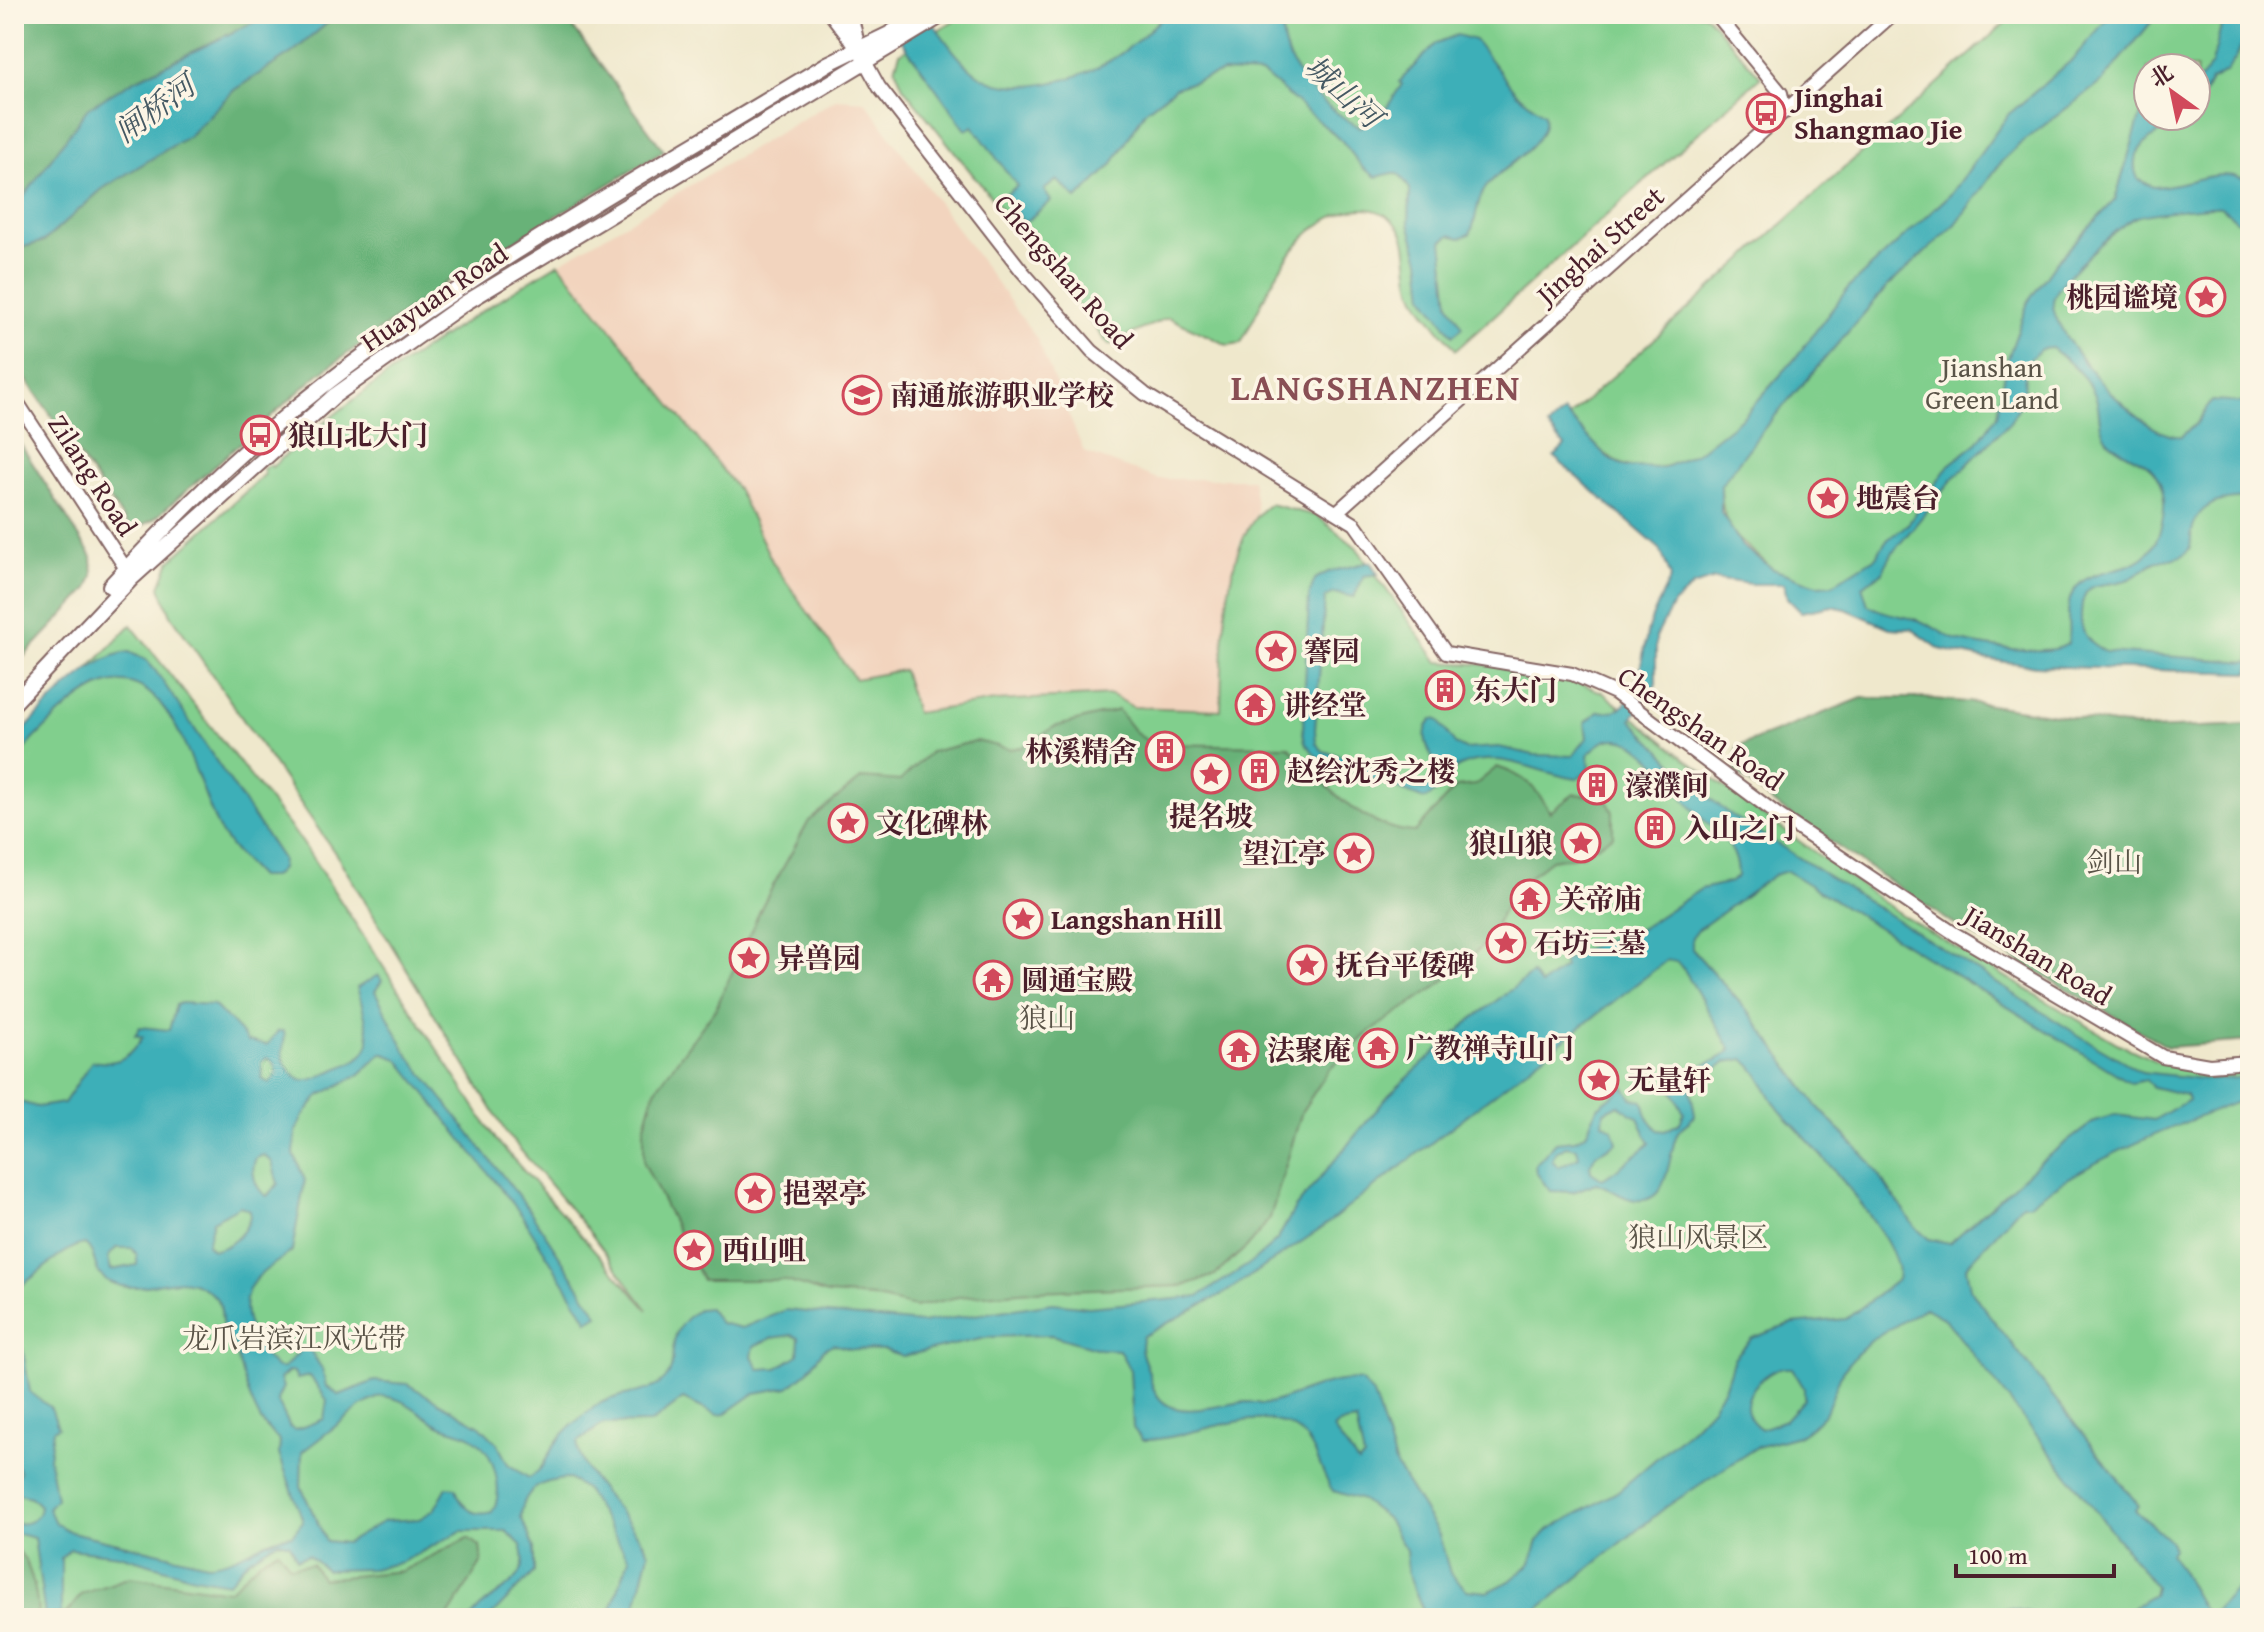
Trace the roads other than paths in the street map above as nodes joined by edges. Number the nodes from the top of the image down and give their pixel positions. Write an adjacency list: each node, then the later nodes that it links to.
1 (832, 14): 7 (main road, Chengshan Road)
2 (850, 14): 7 (main road, Chengshan Road)
3 (1716, 14): 9 (street)
4 (1893, 14): 9 (street, Jinghai Street)
5 (933, 16): 6 (main road, Huayuan Road)
6 (892, 39): 7 (main road, Huayuan Road); 8 (main road, Huayuan Road)
7 (858, 48): 8 (street, Chengshan Road); 12 (main road, Huayuan Road)
8 (866, 63): 11 (street, Chengshan Road); 12 (main road, Huayuan Road)
9 (1785, 112): 11 (street, Jinghai Street)
10 (14, 397): 12 (street, Zilang Road)
11 (1338, 511): 15 (street, Chengshan Road)
12 (129, 574): 13 (main road, Huayuan Road); 14 (main road, Huayuan Road)
13 (14, 693)
14 (14, 703)
15 (1819, 840): 16 (street, Jianshan Road)
16 (2250, 1062)

